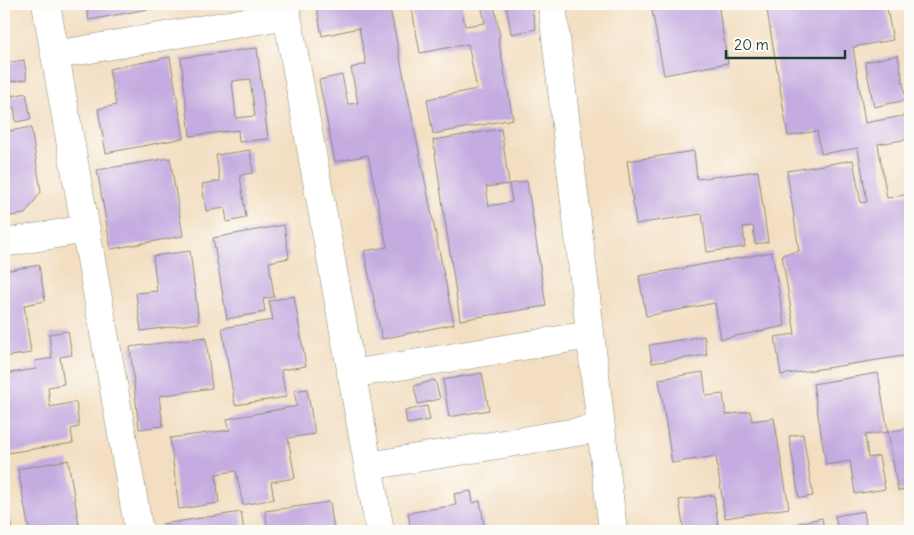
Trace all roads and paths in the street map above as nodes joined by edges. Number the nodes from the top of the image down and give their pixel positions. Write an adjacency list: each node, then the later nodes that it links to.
1 (46, 4): 4 (street)
2 (552, 4): 7 (street)
3 (286, 9): 4 (street); 8 (street)
4 (55, 56): 5 (street)
5 (86, 229): 6 (street); 11 (street)
6 (4, 243)
7 (590, 335): 8 (street); 9 (street)
8 (351, 374): 10 (street)
9 (601, 428): 10 (street); 13 (street)
10 (368, 466): 12 (street)
11 (139, 531)
12 (380, 531)
13 (613, 531)

